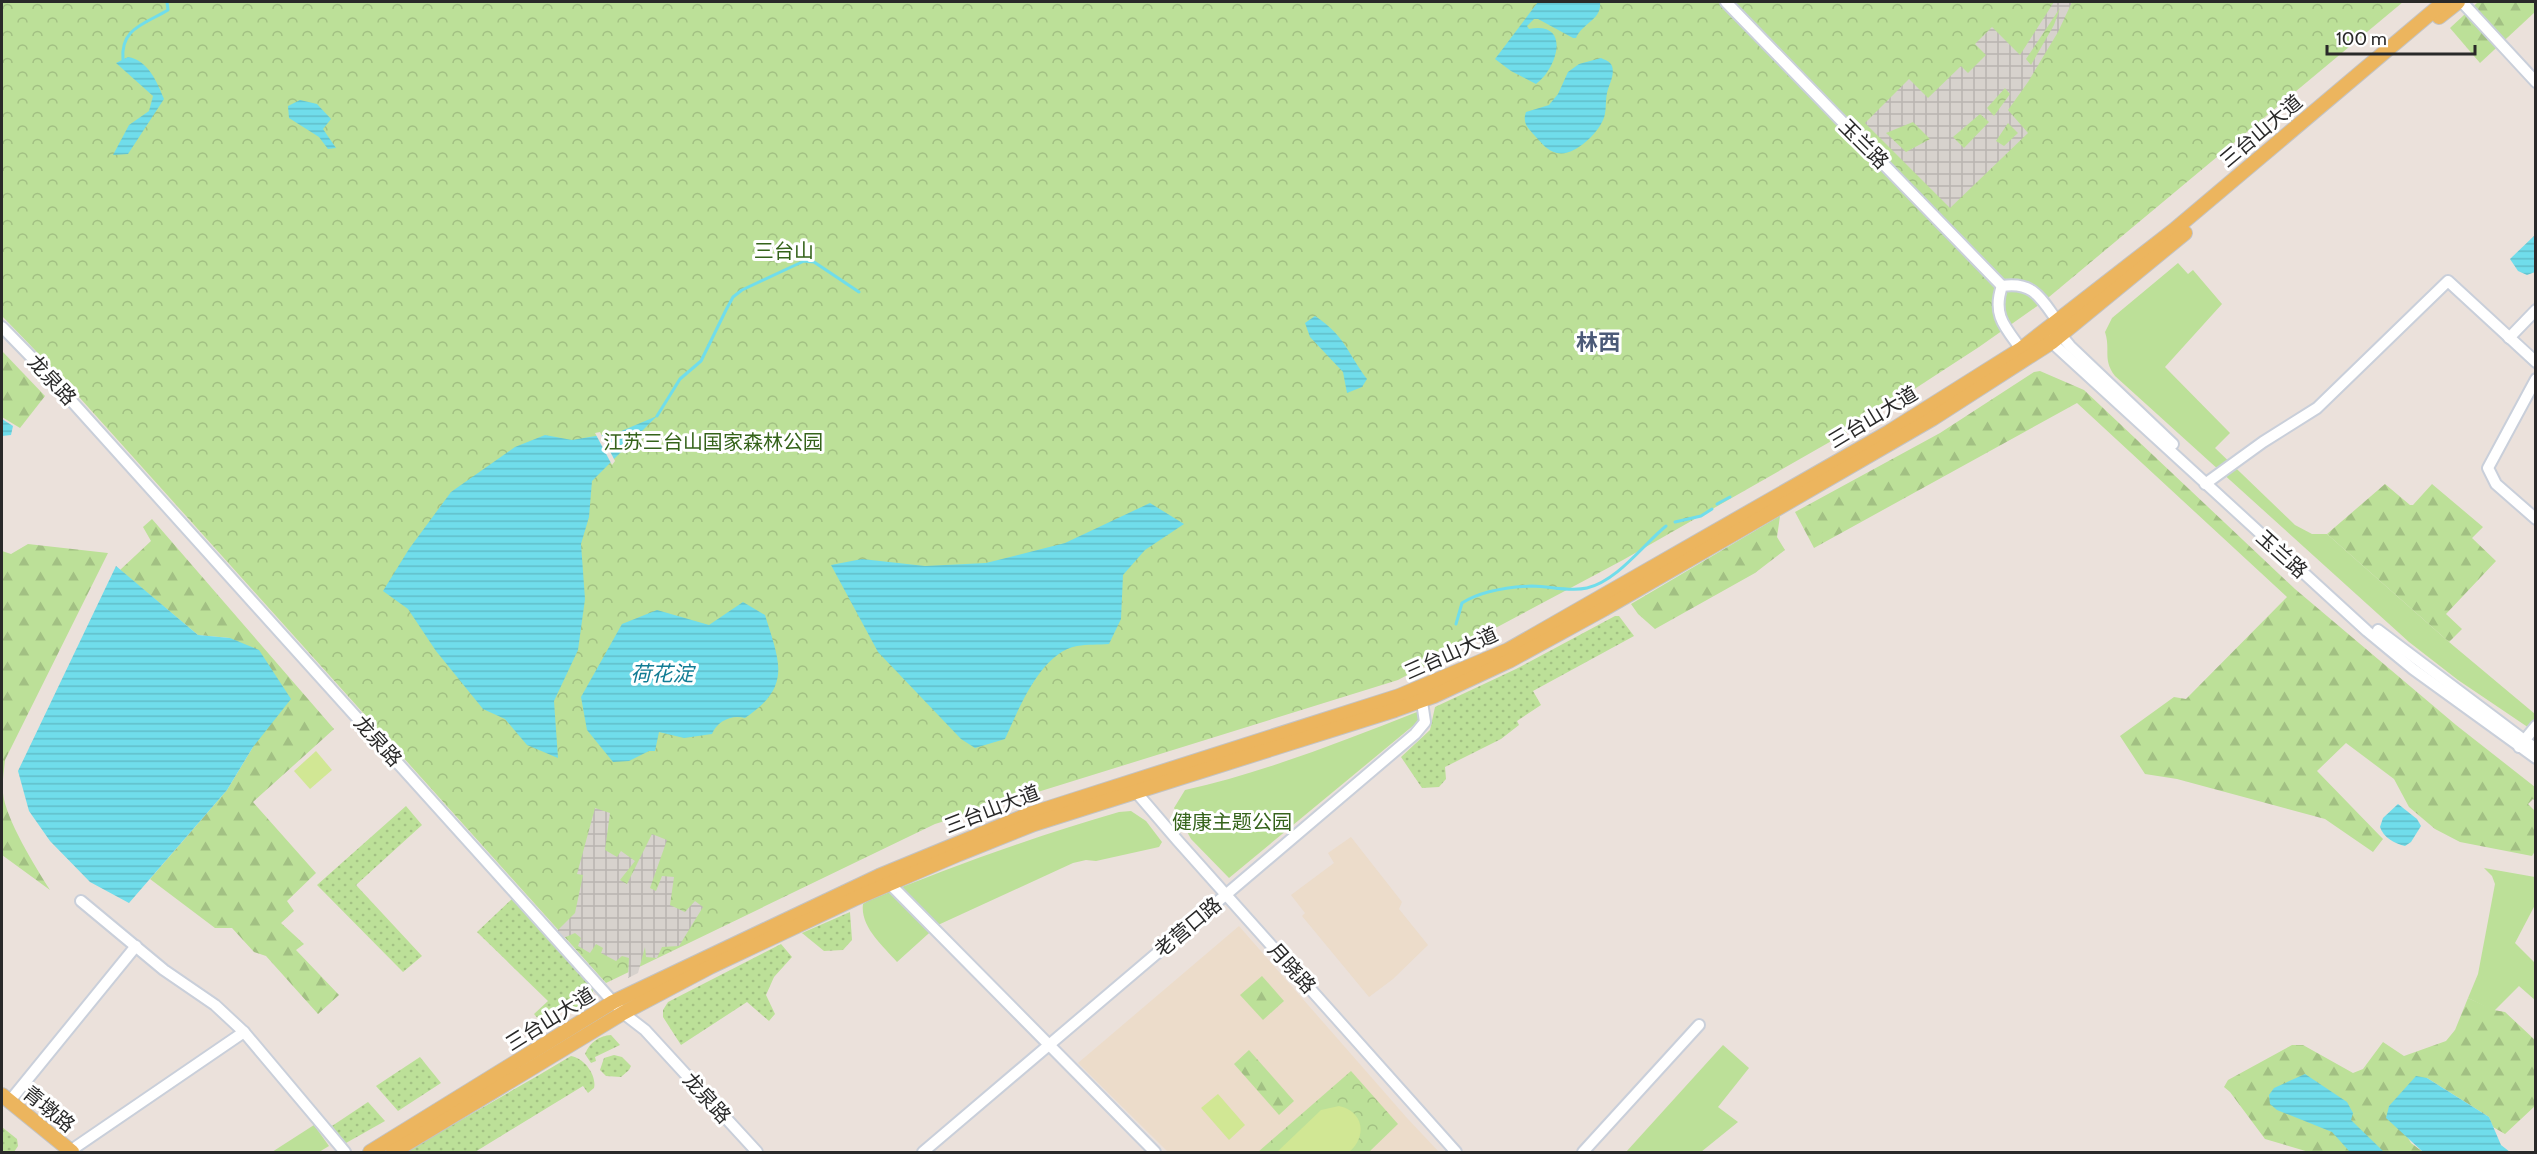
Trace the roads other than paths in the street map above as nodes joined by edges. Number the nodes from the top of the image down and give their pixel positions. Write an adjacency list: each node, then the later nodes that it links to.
1 (1726, 2): 5 (street, 玉兰路)
2 (2444, 2): 8 (main road, 三台山大道)
3 (2460, 2): 4 (street); 8 (main road, 三台山大道)
4 (2535, 82)
5 (2002, 286): 8 (street, 玉兰路); 10 (street)
6 (2535, 310): 9 (street)
7 (2, 327): 26 (street, 龙泉路)
8 (2053, 332): 10 (main road, 三台山大道); 13 (street, 玉兰路); 15 (main road, 三台山大道)
9 (2509, 338): 11 (street); 13 (street)
10 (2021, 350): 15 (main road, 三台山大道)
11 (2535, 362)
12 (2535, 379): 14 (street)
13 (2207, 482): 17 (street, 玉兰路)
14 (2535, 519)
15 (1421, 694): 20 (main road, 三台山大道); 23 (street, 老营口路)
16 (2535, 726): 17 (street)
17 (2521, 744): 18 (street, 玉兰路); 19 (street, 玉兰路)
18 (2535, 749)
19 (2535, 758)
20 (1135, 786): 21 (main road, 三台山大道); 22 (main road, 三台山大道); 23 (street, 月晓路)
21 (879, 876): 22 (street); 26 (main road, 三台山大道)
22 (892, 884): 26 (main road, 三台山大道); 29 (street)
23 (1227, 894): 29 (street, 老营口路); 38 (street, 月晓路)
24 (81, 901): 25 (street)
25 (136, 946): 28 (street); 30 (street)
26 (618, 1007): 33 (main road, 三台山大道); 34 (main road, 三台山大道); 35 (street, 龙泉路)
27 (1699, 1025): 39 (street)
28 (244, 1032): 31 (street); 32 (street)
29 (1047, 1045): 36 (street, 老营口路); 37 (street)
30 (5, 1099): 31 (main road, 青墩路)
31 (71, 1152)
32 (345, 1152)
33 (370, 1152)
34 (393, 1152)
35 (757, 1152)
36 (923, 1152)
37 (1155, 1152)
38 (1456, 1152)
39 (1583, 1152)

